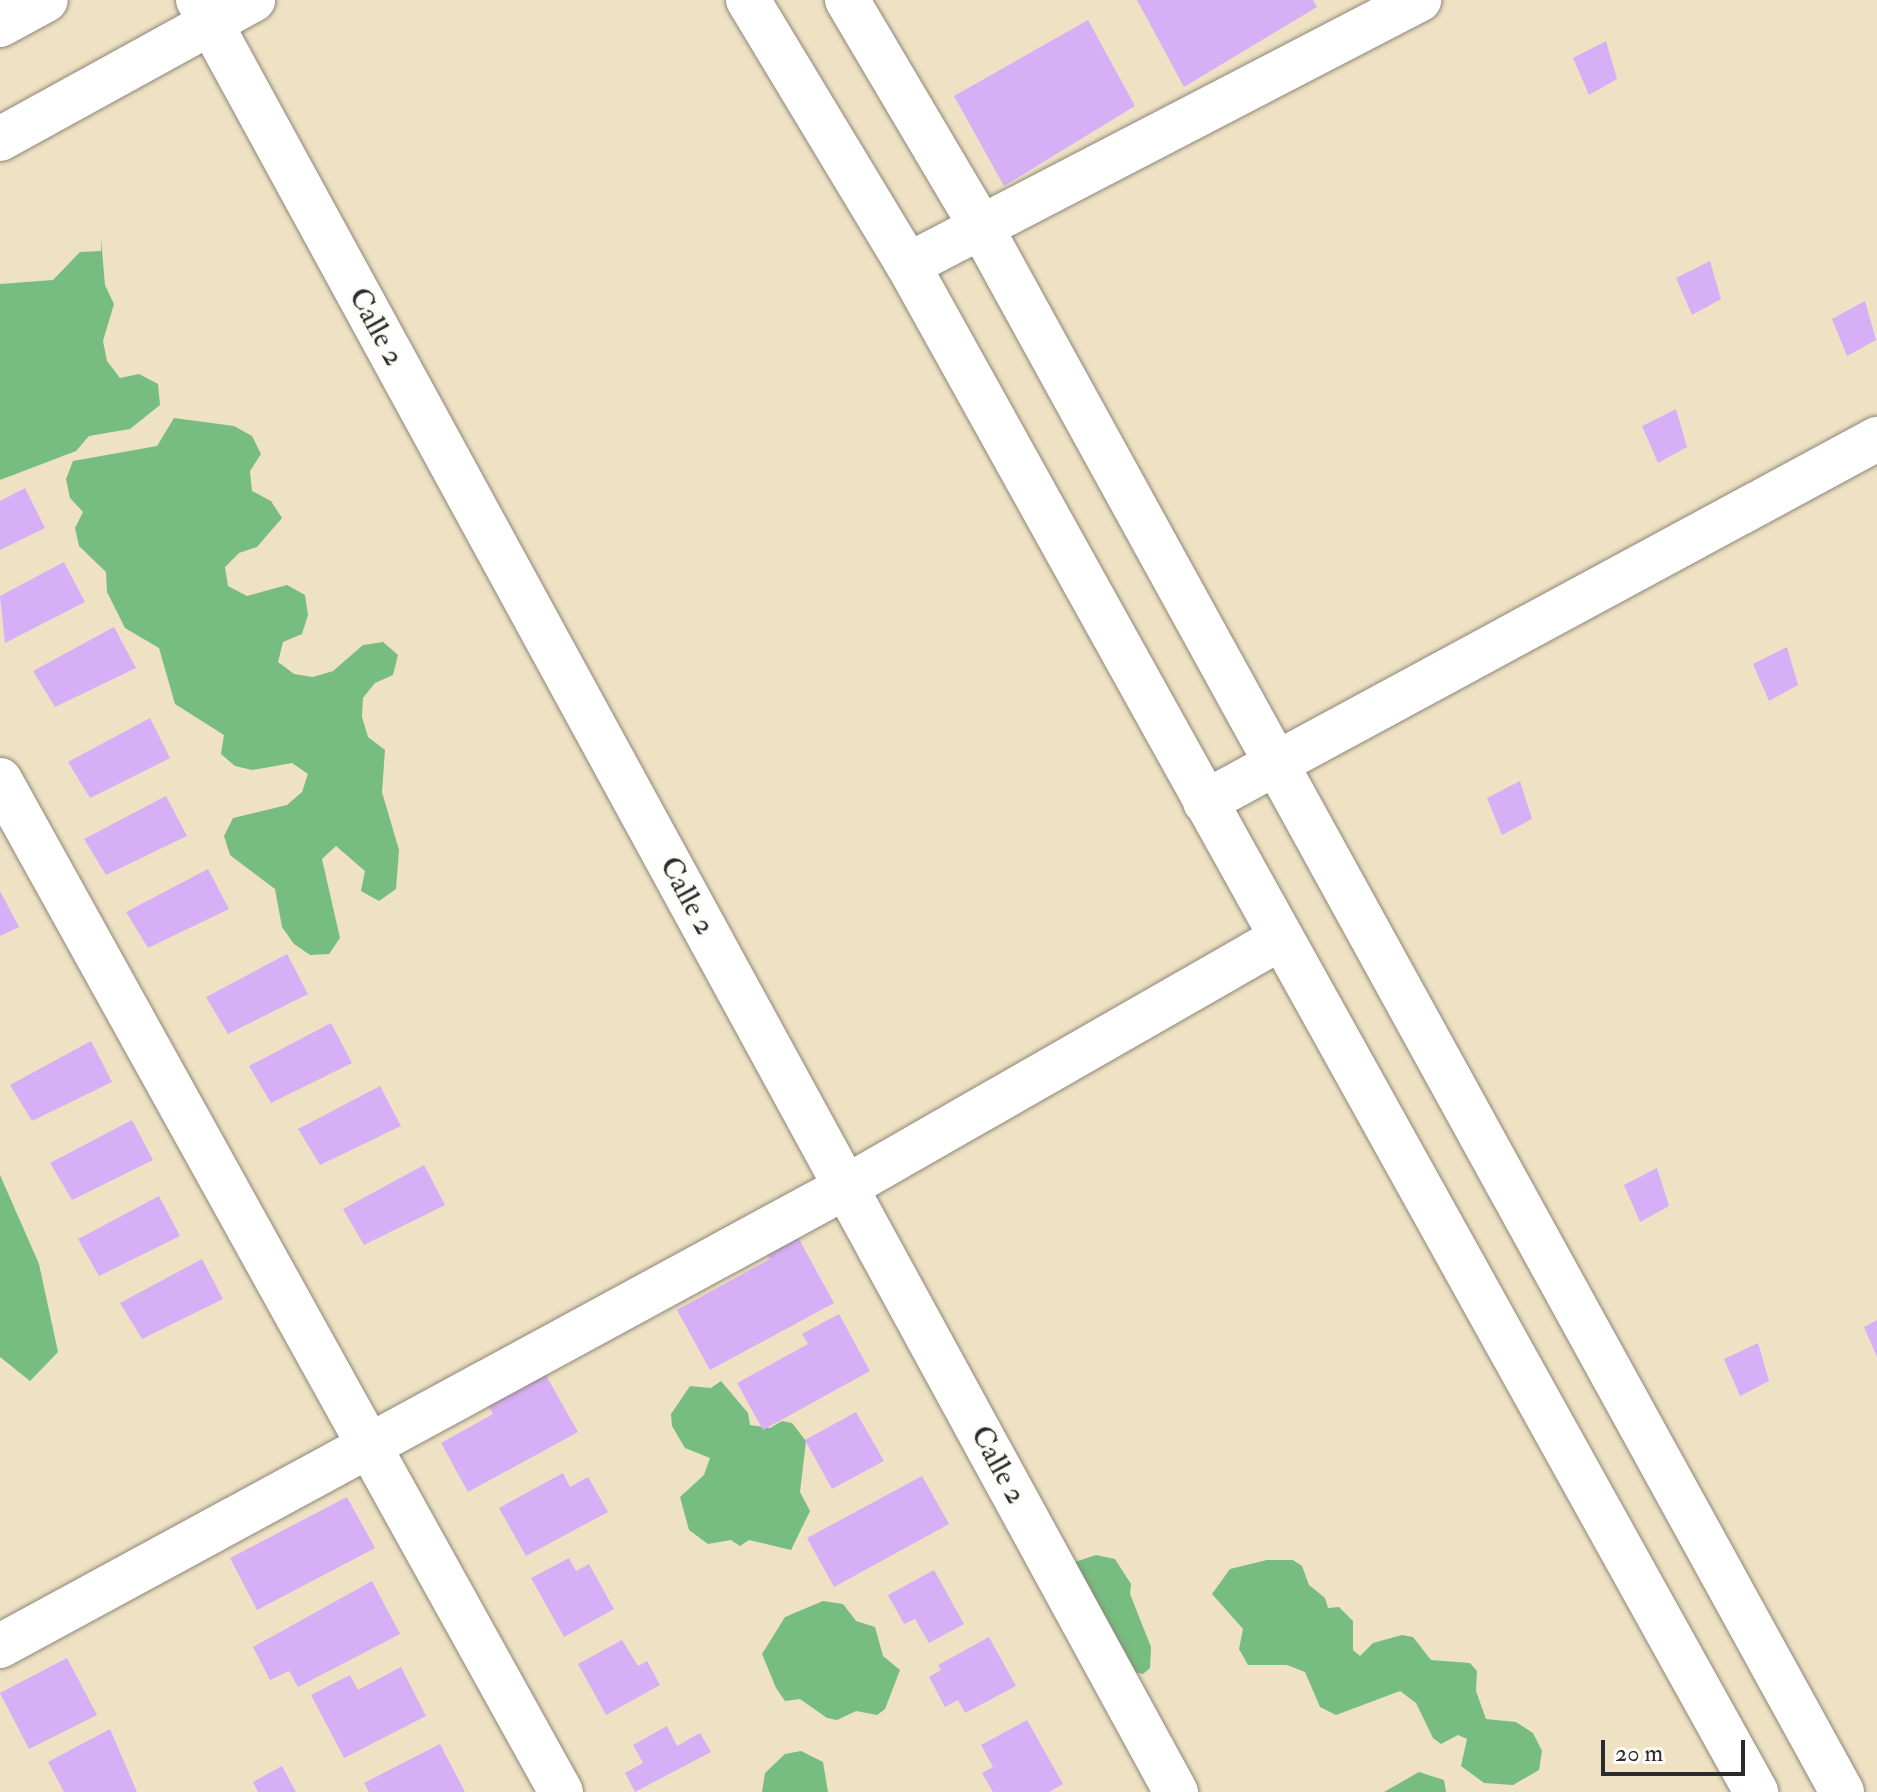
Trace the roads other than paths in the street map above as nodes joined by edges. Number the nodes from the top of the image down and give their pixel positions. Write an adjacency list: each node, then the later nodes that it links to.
1 (46, 0): 7 (street)
2 (253, 0): 6 (street)
3 (748, 0): 10 (street)
4 (847, 0): 9 (street)
5 (1419, 0): 9 (street)
6 (204, 12): 8 (street); 16 (street, Calle 2)
7 (0, 25)
8 (0, 139)
9 (981, 227): 10 (street); 12 (street)
10 (908, 265): 14 (street)
11 (1875, 444): 12 (street)
12 (1276, 763): 14 (street); 22 (street)
13 (0, 780): 17 (street)
14 (1205, 802): 15 (street)
15 (1281, 938): 16 (street); 21 (street)
16 (846, 1187): 17 (street); 20 (street, Calle 2)
17 (369, 1446): 18 (street); 19 (street)
18 (0, 1646)
19 (561, 1792)
20 (1176, 1792)
21 (1756, 1792)
22 (1842, 1792)

